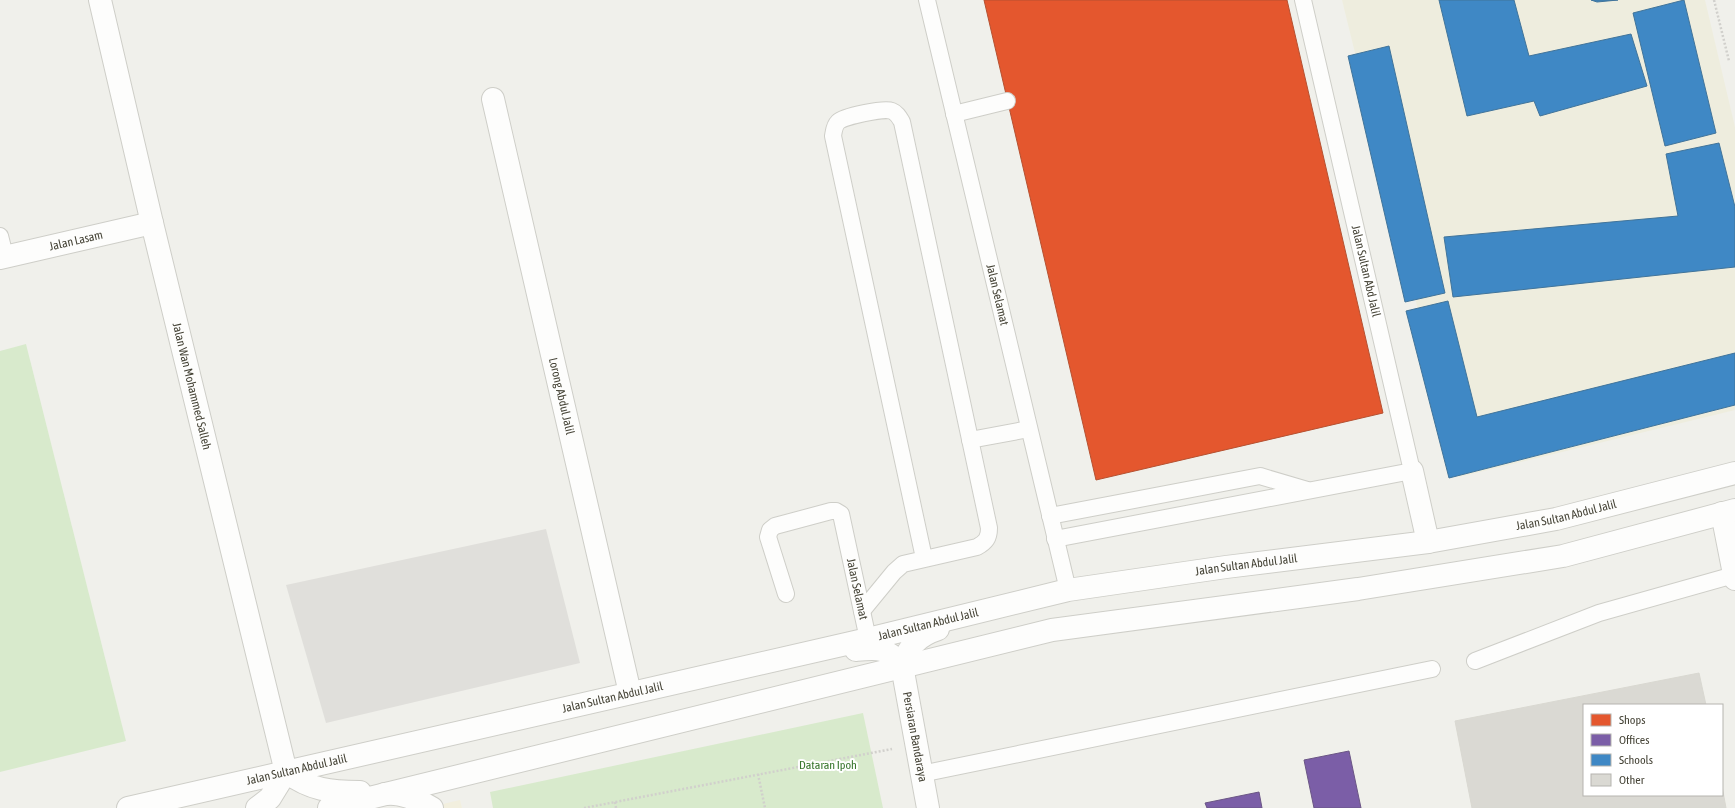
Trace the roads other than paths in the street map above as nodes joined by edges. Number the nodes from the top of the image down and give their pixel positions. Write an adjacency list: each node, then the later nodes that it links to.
1 (100, 0): 7 (street, Jalan Wan Mohammed Salleh)
2 (927, 0): 6 (lane, Jalan Selamat)
3 (1303, 0): 11 (lane, Jalan Sultan Abd Jalil)
4 (493, 99): 29 (street, Lorong Abdul Jalil)
5 (1007, 101): 6 (lane)
6 (954, 114): 9 (lane, Jalan Selamat)
7 (152, 223): 8 (street, Jalan Lasam); 30 (street, Jalan Wan Mohammed Salleh)
8 (2, 250)
9 (1029, 429): 10 (lane); 15 (lane, Jalan Selamat)
10 (970, 440): 18 (lane); 18 (lane)
11 (1412, 471): 13 (lane); 17 (street, Jalan Sultan Abd Jalil)
12 (1735, 473): 17 (street, Jalan Sultan Abdul Jalil)
13 (1309, 491): 15 (lane); 16 (lane)
14 (1728, 512): 19 (street); 27 (street)
15 (1050, 516): 16 (lane, Jalan Selamat)
16 (1055, 539): 20 (lane, Jalan Selamat)
17 (1428, 542): 20 (street, Jalan Sultan Abdul Jalil)
18 (924, 558): 22 (lane)
19 (1735, 577): 26 (lane)
20 (1068, 590): 23 (street, Jalan Sultan Abdul Jalil)
21 (786, 594): 22 (lane, Jalan Selamat)
22 (862, 611): 24 (lane, Jalan Selamat)
23 (966, 615): 24 (street, Jalan Sultan Abdul Jalil); 27 (street)
24 (868, 639): 25 (street, Jalan Sultan Abdul Jalil)
25 (774, 661): 27 (street); 29 (street, Jalan Sultan Abdul Jalil)
26 (1475, 661)
27 (902, 666): 31 (street, Persiaran Bandaraya); 32 (street)
28 (1432, 669): 31 (lane)
29 (630, 693): 30 (street, Jalan Sultan Abdul Jalil)
30 (286, 772): 32 (street); 33 (street, Jalan Sultan Abdul Jalil); 34 (street)
31 (921, 774): 37 (street, Persiaran Bandaraya)
32 (386, 793): 35 (street); 36 (street)
33 (128, 808)
34 (257, 808)
35 (330, 808)
36 (432, 808)
37 (928, 808)

